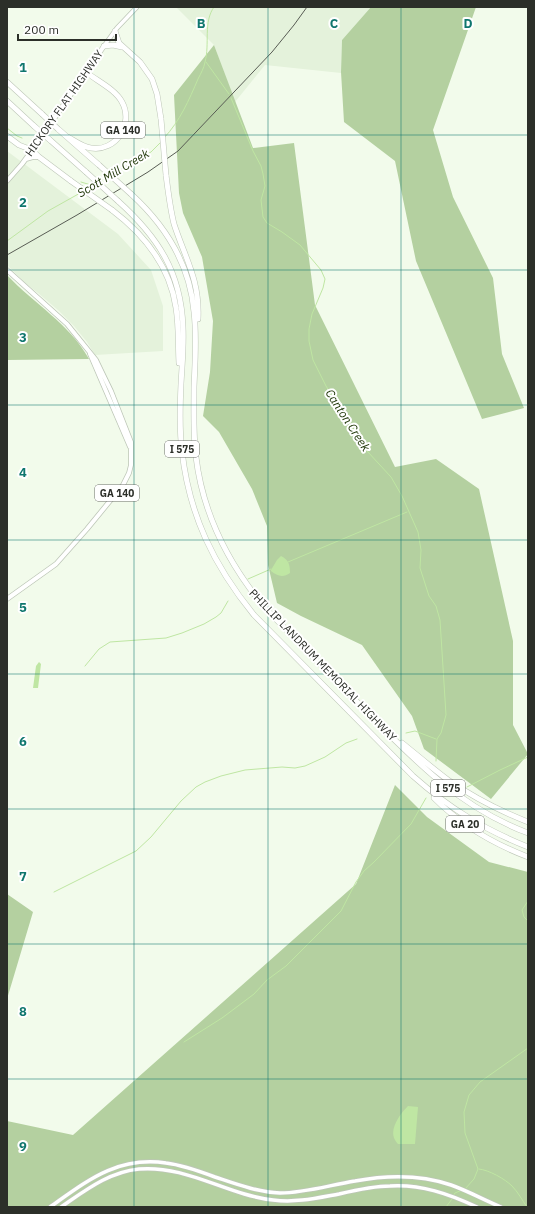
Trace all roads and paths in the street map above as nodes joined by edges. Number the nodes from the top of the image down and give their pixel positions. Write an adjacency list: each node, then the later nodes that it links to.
1 (137, 7): 2 (street, HICKORY FLAT HIGHWAY)
2 (115, 31): 3 (street, HICKORY FLAT HIGHWAY); 4 (highway)
3 (104, 46): 4 (highway); 5 (main road, HICKORY FLAT HIGHWAY)
4 (123, 47): 15 (highway, bridge)
5 (86, 72): 9 (highway, GA 140); 10 (main road, HICKORY FLAT HIGHWAY)
6 (7, 82): 9 (highway, PHILLIP LANDRUM MEMORIAL HIGHWAY / I 575, bridge)
7 (7, 101): 16 (highway, PHILLIP LANDRUM MEMORIAL HIGHWAY / I 575, bridge)
8 (7, 136): 10 (highway)
9 (68, 137): 15 (highway, PHILLIP LANDRUM MEMORIAL HIGHWAY / I 575, bridge)
10 (32, 150): 11 (highway); 12 (main road, HICKORY FLAT HIGHWAY)
11 (39, 157): 12 (main road); 16 (highway, bridge)
12 (25, 160): 13 (main road, HICKORY FLAT HIGHWAY)
13 (7, 181)
14 (7, 270): 17 (main road, GA 140)
15 (196, 344): 18 (highway, PHILLIP LANDRUM MEMORIAL HIGHWAY / I 575)
16 (181, 398): 19 (highway, PHILLIP LANDRUM MEMORIAL HIGHWAY / I 575)
17 (7, 599)
18 (381, 726): 20 (highway, GA 20); 21 (highway, PHILLIP LANDRUM MEMORIAL HIGHWAY / I 575)
19 (413, 776): 22 (highway, PHILLIP LANDRUM MEMORIAL HIGHWAY / I 575); 23 (highway, GA 20)
20 (528, 822)
21 (528, 833)
22 (528, 847)
23 (528, 857)
24 (50, 1207): 27 (street)
25 (61, 1207): 26 (street)
26 (477, 1207)
27 (501, 1207)

